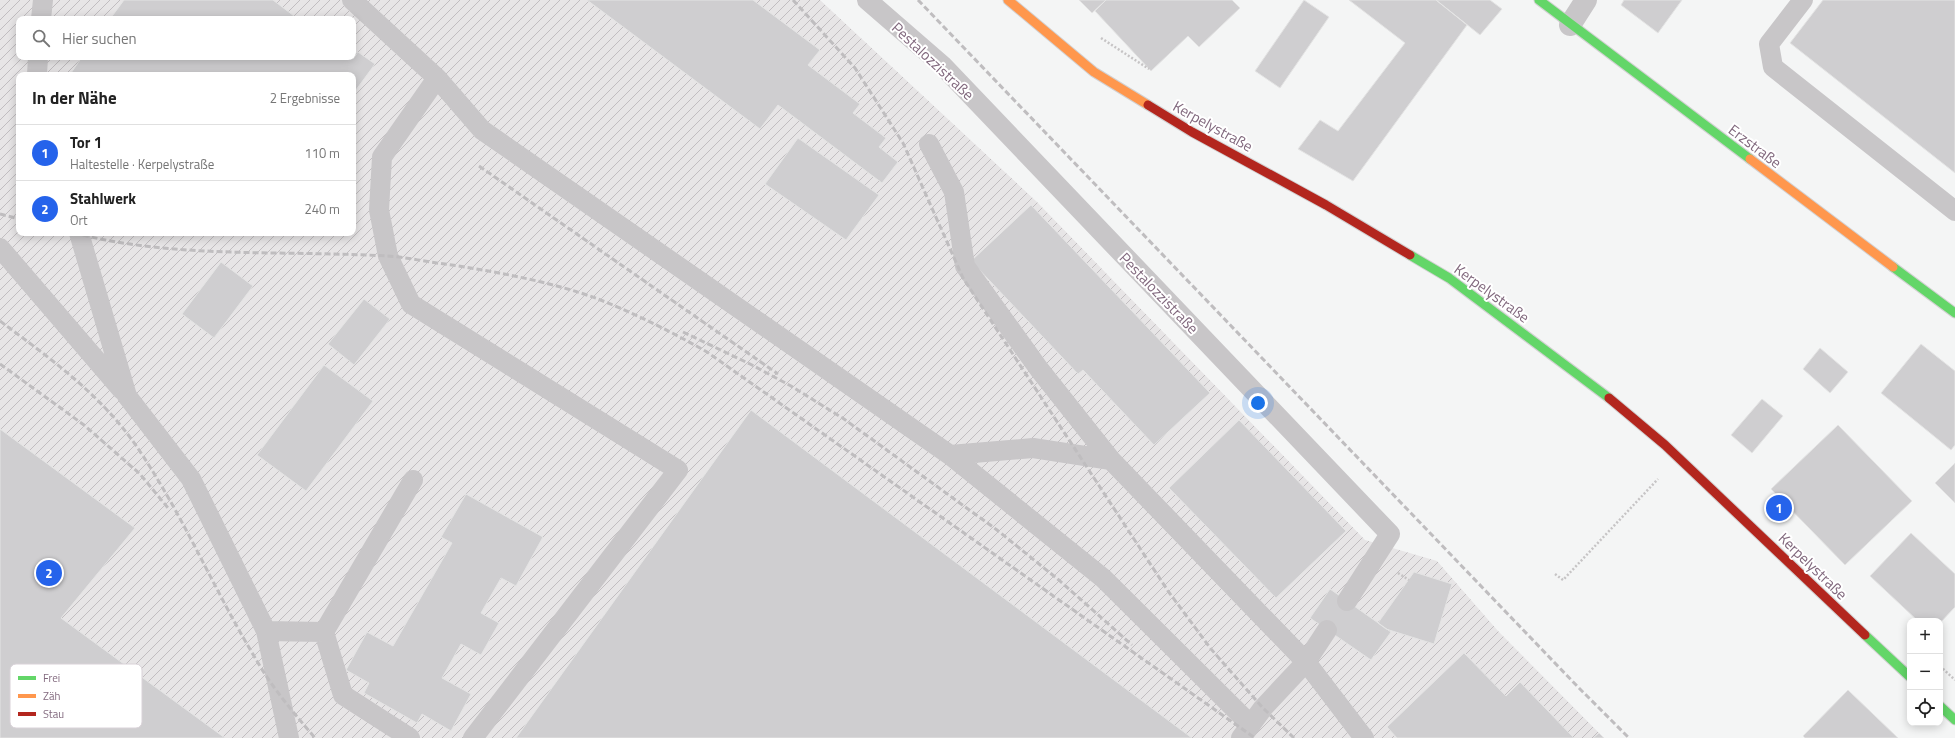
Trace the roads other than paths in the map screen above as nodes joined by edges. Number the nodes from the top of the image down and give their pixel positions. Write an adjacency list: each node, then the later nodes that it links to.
1 (43, 0): 8 (lane)
2 (352, 0): 12 (lane)
3 (867, 0): 22 (lane, Pestalozzistraße)
4 (1008, 0): 27 (main road, Kerpelystraße)
5 (1539, 0): 9 (main road, Erzstraße)
6 (1586, 0): 9 (street)
7 (1803, 0): 14 (lane)
8 (42, 16)
9 (1570, 25): 17 (main road, Erzstraße)
10 (38, 60): 11 (lane)
11 (37, 72)
12 (437, 78): 19 (lane); 33 (lane)
13 (929, 144): 20 (lane)
14 (1955, 211)
15 (80, 236): 18 (lane)
16 (0, 248): 18 (lane)
17 (1955, 313)
18 (127, 396): 24 (lane)
19 (950, 455): 20 (lane); 30 (lane)
20 (1111, 460): 26 (lane)
21 (413, 480): 25 (lane)
22 (1347, 601)
23 (1328, 630): 26 (lane)
24 (266, 631): 25 (lane); 31 (lane)
25 (324, 632): 32 (lane)
26 (1306, 662): 30 (lane); 34 (lane)
27 (1907, 674)
28 (1943, 709): 29 (main road)
29 (1955, 720)
30 (1246, 731)
31 (289, 738)
32 (410, 738)
33 (473, 738)
34 (1364, 738)

